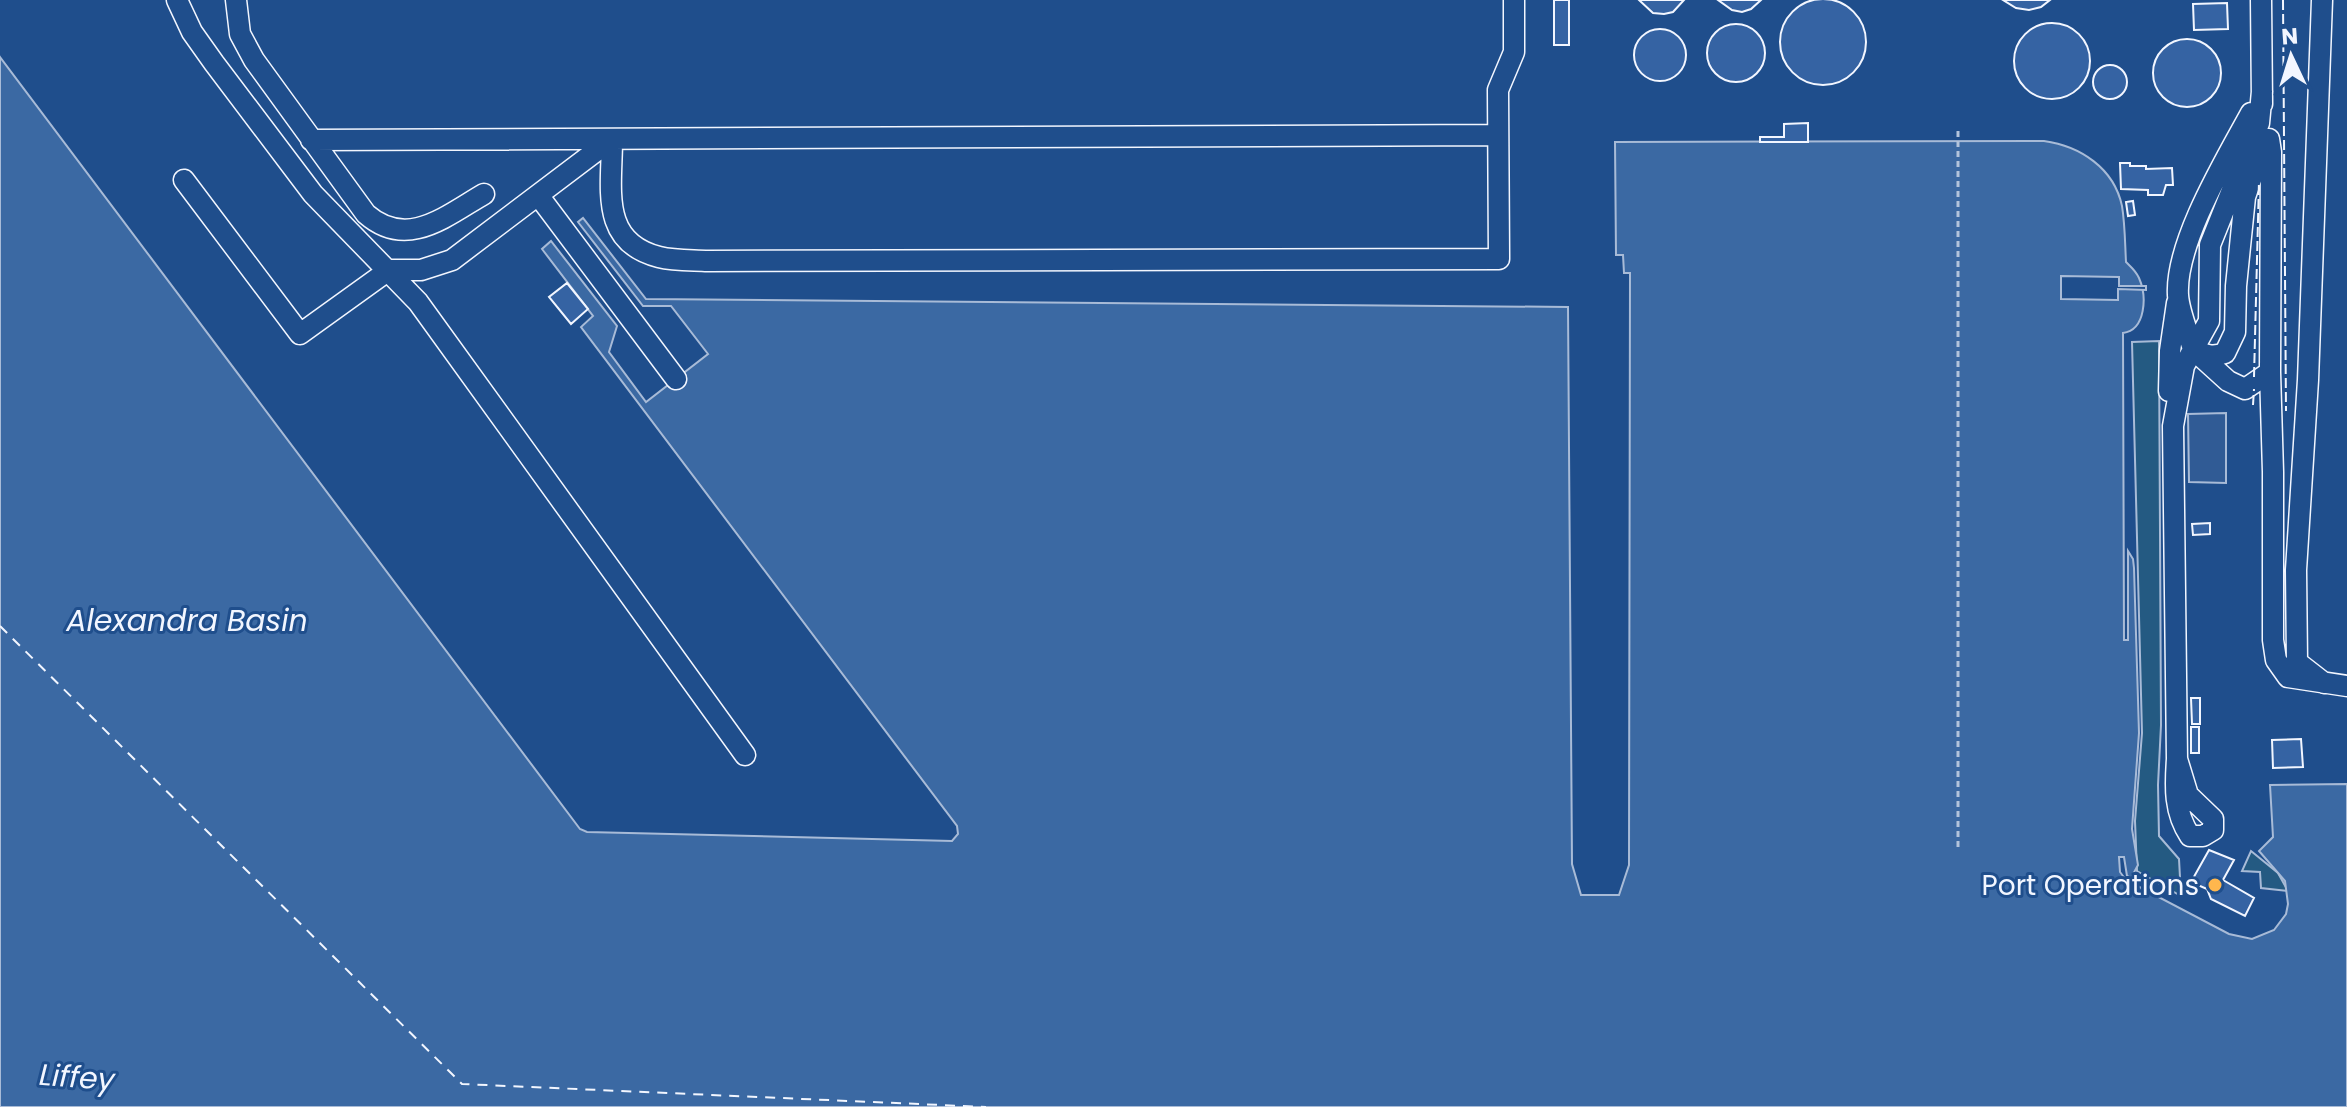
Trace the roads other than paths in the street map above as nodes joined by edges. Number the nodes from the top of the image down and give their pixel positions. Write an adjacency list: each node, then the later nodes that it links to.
1 (177, 0): 13 (street)
2 (236, 0): 9 (street)
3 (1514, 0): 7 (street)
4 (2261, 0): 6 (street)
5 (2322, 0): 19 (street)
6 (2262, 91): 14 (street); 15 (street); 15 (street); 16 (street)
7 (1498, 135): 8 (street); 8 (street)
8 (612, 139): 9 (street); 12 (street)
9 (311, 140): 11 (street)
10 (184, 180): 13 (street)
11 (484, 194)
12 (538, 195): 13 (street); 17 (street)
13 (389, 270): 21 (street)
14 (2178, 296): 15 (street); 18 (street)
15 (2193, 349): 16 (street); 18 (street)
16 (2270, 372): 19 (street)
17 (676, 379)
18 (2173, 426): 22 (street)
19 (2324, 683): 20 (street)
20 (2347, 686)
21 (745, 755)
22 (2177, 759)

